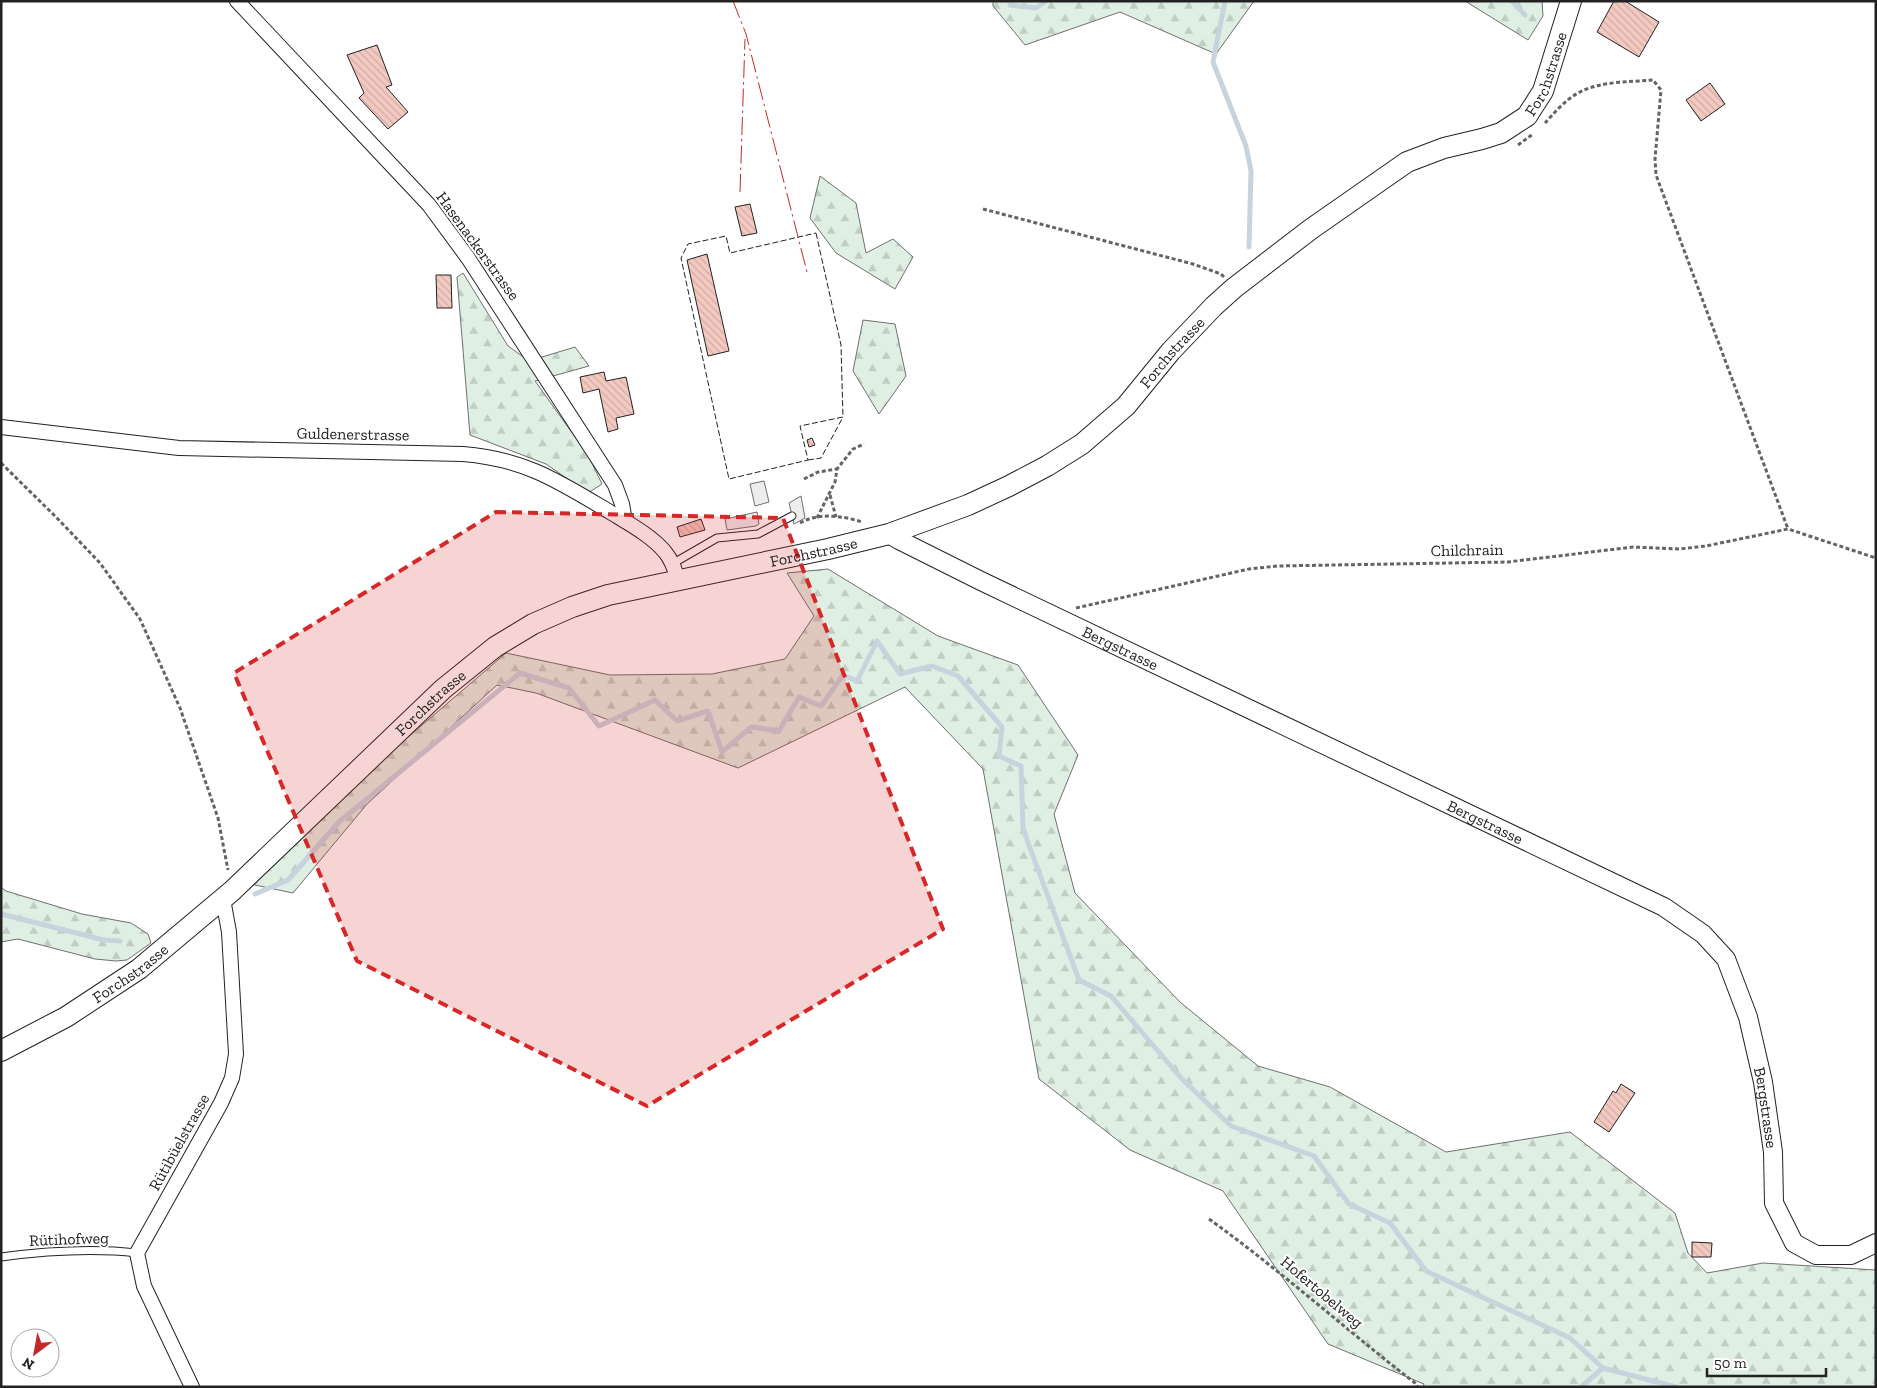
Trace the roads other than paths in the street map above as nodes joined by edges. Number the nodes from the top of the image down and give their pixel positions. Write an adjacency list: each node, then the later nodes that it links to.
1 (237, 1): 5 (street, Hasenackerstrasse)
2 (1571, 1): 6 (main road, Forchstrasse)
3 (1, 427): 5 (street, Guldenerstrasse)
4 (792, 516): 7 (lane)
5 (625, 521): 7 (street, Guldenerstrasse)
6 (889, 534): 7 (main road, Forchstrasse); 10 (street, Bergstrasse)
7 (675, 572): 8 (main road, Forchstrasse)
8 (223, 899): 9 (main road, Forchstrasse); 11 (street, Rütibüelstrasse)
9 (1, 1052)
10 (1876, 1243)
11 (137, 1253): 12 (lane, Rütihofweg); 13 (street)
12 (1, 1257)
13 (192, 1387)

